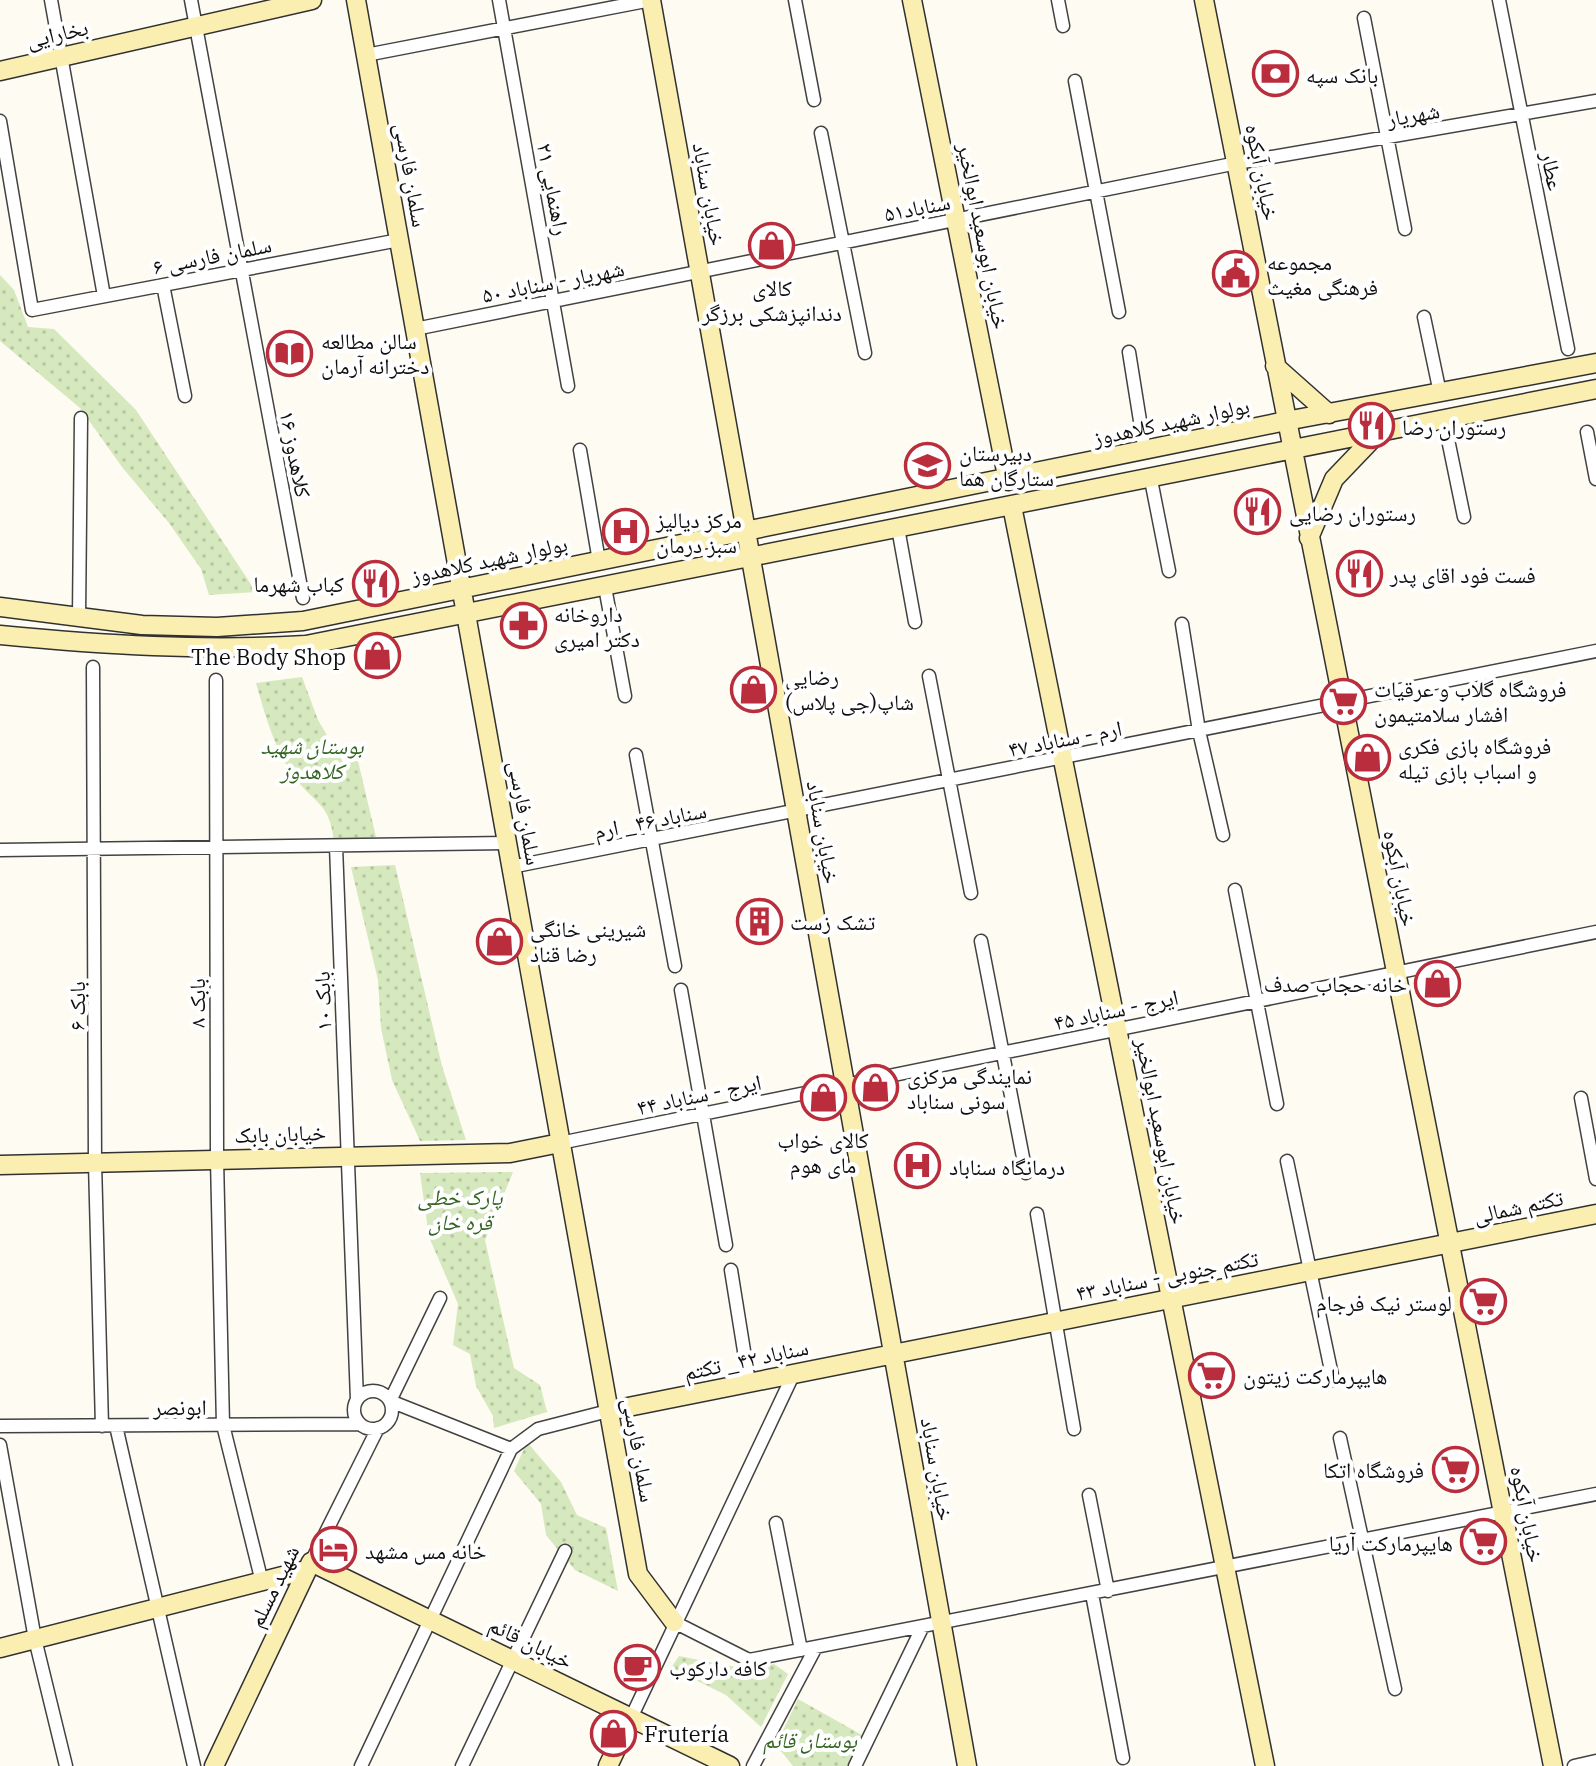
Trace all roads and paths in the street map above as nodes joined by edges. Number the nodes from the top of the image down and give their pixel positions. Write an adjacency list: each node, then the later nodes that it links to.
1 (51, 0): 17 (street)
2 (191, 0): 13 (street, کلاهدوز ۱۶)
3 (312, 0): 13 (main road, بخارایی)
4 (356, 0): 16 (main road, سلمان فارسی)
5 (499, 0): 15 (street, راهنمایی ۲۱)
6 (651, 0): 15 (street); 33 (main road, خیابان سناباد)
7 (795, 0): 20 (street)
8 (912, 0): 28 (main road, خیابان ابوسعید ابوالخیر)
9 (1058, 0): 14 (street)
10 (1204, 0): 26 (main road, خیابان آبکوه)
11 (1499, 0): 22 (street, عطار)
12 (1364, 18): 25 (street)
13 (196, 26): 17 (main road, بخارایی); 32 (street, کلاهدوز ۱۶)
14 (1063, 26)
15 (504, 28): 16 (street); 36 (street, راهنمایی ۲۱)
16 (366, 55): 30 (main road, سلمان فارسی)
17 (61, 57): 18 (main road, بخارایی); 35 (street)
18 (0, 71)
19 (1075, 81): 27 (street)
20 (814, 100)
21 (1596, 101): 22 (street, شهریار)
22 (1522, 114): 25 (street, شهریار); 40 (street, عطار)
23 (0, 121): 35 (street, سلمان فارسی ۶)
24 (821, 133): 31 (street)
25 (1387, 139): 26 (street, شهریار); 29 (street)
26 (1237, 163): 27 (street, سناباد۵۱); 44 (main road, خیابان آبکوه)
27 (1096, 192): 28 (street, سناباد۵۱); 37 (street)
28 (956, 220): 31 (street, سناباد۵۱); 60 (main road, خیابان ابوسعید ابوالخیر)
29 (1405, 229)
30 (399, 240): 32 (street, سلمان فارسی ۶); 39 (main road, سلمان فارسی)
31 (841, 243): 33 (street, سناباد۵۱); 42 (street)
32 (240, 270): 34 (street, سلمان فارسی ۶); 71 (street, کلاهدوز ۱۶)
33 (699, 272): 36 (street, شهریار - سناباد ۵۰); 64 (main road, خیابان سناباد)
34 (163, 285): 35 (street, سلمان فارسی ۶); 48 (street)
35 (104, 296)
36 (555, 301): 39 (street, شهریار - سناباد ۵۰); 45 (street, راهنمایی ۲۱)
37 (1119, 312)
38 (1424, 317): 47 (street)
39 (415, 329): 70 (main road, سلمان فارسی)
40 (1568, 349)
41 (1129, 352): 57 (street)
42 (865, 353)
43 (1596, 363): 47 (main road, بولوار شهید کلاهدوز)
44 (1275, 366): 49 (main road); 52 (main road, خیابان آبکوه)
45 (568, 386)
46 (1596, 389): 51 (main road)
47 (1440, 393): 49 (main road, بولوار شهید کلاهدوز)
48 (185, 396)
49 (1329, 414): 52 (main road, بولوار شهید کلاهدوز)
50 (81, 418): 74 (street)
51 (1444, 420): 54 (main road); 62 (street)
52 (1286, 421): 55 (main road, خیابان آبکوه); 57 (main road, بولوار شهید کلاهدوز)
53 (1587, 432): 58 (street)
54 (1378, 433): 55 (main road); 65 (main road)
55 (1292, 449): 59 (main road); 65 (main road, خیابان آبکوه)
56 (580, 450): 67 (street)
57 (1145, 452): 60 (main road, بولوار شهید کلاهدوز)
58 (1596, 479)
59 (1151, 480): 61 (main road); 68 (street)
60 (1008, 481): 64 (main road, بولوار شهید کلاهدوز)
61 (1012, 506): 63 (main road); 86 (main road, خیابان ابوسعید ابوالخیر)
62 (1464, 517)
63 (898, 528): 66 (main road); 75 (street)
64 (746, 531): 66 (main road, خیابان سناباد); 67 (main road, بولوار شهید کلاهدوز)
65 (1309, 538): 83 (main road, خیابان آبکوه)
66 (750, 556): 69 (main road); 88 (main road, خیابان سناباد)
67 (599, 561): 70 (main road, بولوار شهید کلاهدوز)
68 (1169, 571)
69 (605, 587): 73 (main road); 82 (street)
70 (462, 590): 73 (main road, سلمان فارسی); 74 (main road, بولوار شهید کلاهدوز)
71 (303, 598)
72 (0, 607): 74 (main road, بولوار شهید کلاهدوز)
73 (465, 612): 77 (main road); 91 (main road, سلمان فارسی)
74 (79, 617)
75 (915, 622)
76 (1182, 624): 84 (street)
77 (0, 635)
78 (1596, 651): 83 (street, ارم - سناباد ۴۷)
79 (93, 667): 94 (street, بابک ۶)
80 (929, 676): 87 (street)
81 (216, 680): 93 (street, بابک ۸)
82 (625, 696)
83 (1342, 702): 84 (street, ارم - سناباد ۴۷); 102 (main road, خیابان آبکوه)
84 (1199, 731): 86 (street, ارم - سناباد ۴۷); 89 (street)
85 (636, 755): 90 (street)
86 (1063, 759): 87 (street, ارم - سناباد ۴۷); 105 (main road, خیابان ابوسعید ابوالخیر)
87 (947, 782): 88 (street, ارم - سناباد ۴۷); 98 (street)
88 (796, 810): 90 (street, سناباد ۴۶_ ارم); 107 (main road, خیابان سناباد)
89 (1223, 835)
90 (652, 840): 96 (street, سناباد ۴۶_ ارم); 101 (street)
91 (507, 843): 92 (street); 96 (main road, سلمان فارسی)
92 (336, 846): 93 (street); 112 (street, بابک ۱۰)
93 (215, 848): 94 (street); 113 (street, بابک ۸)
94 (96, 849): 95 (street); 115 (street, بابک ۶)
95 (0, 850)
96 (511, 867): 111 (main road, سلمان فارسی)
97 (1235, 890): 104 (street)
98 (971, 893)
99 (1596, 932): 102 (street, ایرج - سناباد ۴۵)
100 (981, 941): 106 (street)
101 (675, 966)
102 (1395, 972): 104 (street, ایرج - سناباد ۴۵); 121 (main road, خیابان آبکوه)
103 (681, 990): 110 (street)
104 (1258, 1000): 105 (street, ایرج - سناباد ۴۵); 109 (street)
105 (1117, 1029): 106 (street, ایرج - سناباد ۴۵); 126 (main road, خیابان ابوسعید ابوالخیر)
106 (1002, 1052): 107 (street, ایرج - سناباد ۴۵); 117 (street)
107 (845, 1084): 110 (street, ایرج - سناباد ۴۴); 128 (main road, خیابان سناباد)
108 (1581, 1098): 118 (street)
109 (1277, 1104)
110 (702, 1113): 111 (street, ایرج - سناباد ۴۴); 122 (street)
111 (560, 1143): 112 (main road, خیابان بابک); 134 (main road, سلمان فارسی)
112 (347, 1155): 113 (main road, خیابان بابک); 132 (street, بابک ۱۰)
113 (217, 1159): 115 (main road, خیابان بابک); 136 (street, بابک ۸)
114 (1287, 1161): 124 (street)
115 (95, 1163): 116 (main road, خیابان بابک); 138 (street, بابک ۶)
116 (0, 1165)
117 (1026, 1173)
118 (1596, 1179)
119 (1037, 1214): 127 (street)
120 (1596, 1214): 121 (main road, تکتم شمالی)
121 (1450, 1244): 124 (main road, تکتم جنوبی - سناباد ۴۳); 147 (main road, خیابان آبکوه)
122 (726, 1245)
123 (731, 1270): 131 (street)
124 (1312, 1271): 126 (main road, تکتم جنوبی - سناباد ۴۳); 130 (street)
125 (440, 1298): 133 (street)
126 (1171, 1299): 127 (main road, تکتم جنوبی - سناباد ۴۳); 152 (main road, خیابان ابوسعید ابوالخیر)
127 (1055, 1321): 128 (main road, تکتم جنوبی - سناباد ۴۳); 141 (street)
128 (893, 1353): 129 (main road, سناباد ۴۲_ تکتم); 159 (main road, خیابان سناباد)
129 (794, 1373): 131 (main road, سناباد ۴۲_ تکتم); 158 (street)
130 (1333, 1380)
131 (749, 1382): 134 (main road, سناباد ۴۲_ تکتم)
132 (357, 1400): 133 (street); 135 (street)
133 (390, 1401): 140 (street); 144 (street)
134 (608, 1411): 144 (street); 158 (main road, سلمان فارسی)
135 (360, 1424): 136 (street, ابونصر); 140 (street)
136 (223, 1425): 139 (street, ابونصر); 153 (street, بابک ۸)
137 (0, 1426): 138 (street, ابونصر)
138 (102, 1426): 139 (street, ابونصر)
139 (116, 1426): 156 (street)
140 (378, 1428): 151 (street, شهید مسلم)
141 (1074, 1429)
142 (1340, 1438): 149 (street)
143 (0, 1445): 161 (street)
144 (511, 1449): 157 (street)
145 (1596, 1494): 147 (street)
146 (1089, 1495): 154 (street)
147 (1503, 1513): 149 (street); 181 (main road, خیابان آبکوه)
148 (776, 1523): 164 (street)
149 (1362, 1541): 152 (street); 166 (street)
150 (565, 1551): 165 (street)
151 (308, 1566): 153 (main road); 157 (main road, خیابان قائم); 172 (main road, شهید مسلم)
152 (1225, 1568): 154 (street); 180 (main road, خیابان ابوسعید ابوالخیر)
153 (262, 1582): 156 (main road)
154 (1108, 1591): 155 (street)
155 (1092, 1594): 159 (street); 168 (street)
156 (156, 1608): 161 (main road); 171 (street)
157 (429, 1620): 165 (main road, خیابان قائم); 173 (street)
158 (674, 1622): 164 (street); 167 (street)
159 (941, 1624): 160 (street); 179 (main road, خیابان سناباد)
160 (922, 1628): 162 (street); 178 (street)
161 (35, 1639): 163 (main road); 170 (street)
162 (816, 1647): 164 (street); 177 (street)
163 (0, 1648)
164 (801, 1650)
165 (511, 1660): 167 (main road, خیابان قائم); 174 (street)
166 (1395, 1689)
167 (631, 1718): 175 (main road); 176 (main road, خیابان قائم)
168 (1123, 1758)
169 (1596, 1761): 182 (street)
170 (66, 1766)
171 (194, 1766)
172 (214, 1766)
173 (361, 1766)
174 (462, 1766)
175 (608, 1766)
176 (730, 1766)
177 (753, 1766)
178 (855, 1766)
179 (967, 1766)
180 (1265, 1766)
181 (1553, 1766)
182 (1574, 1766)

